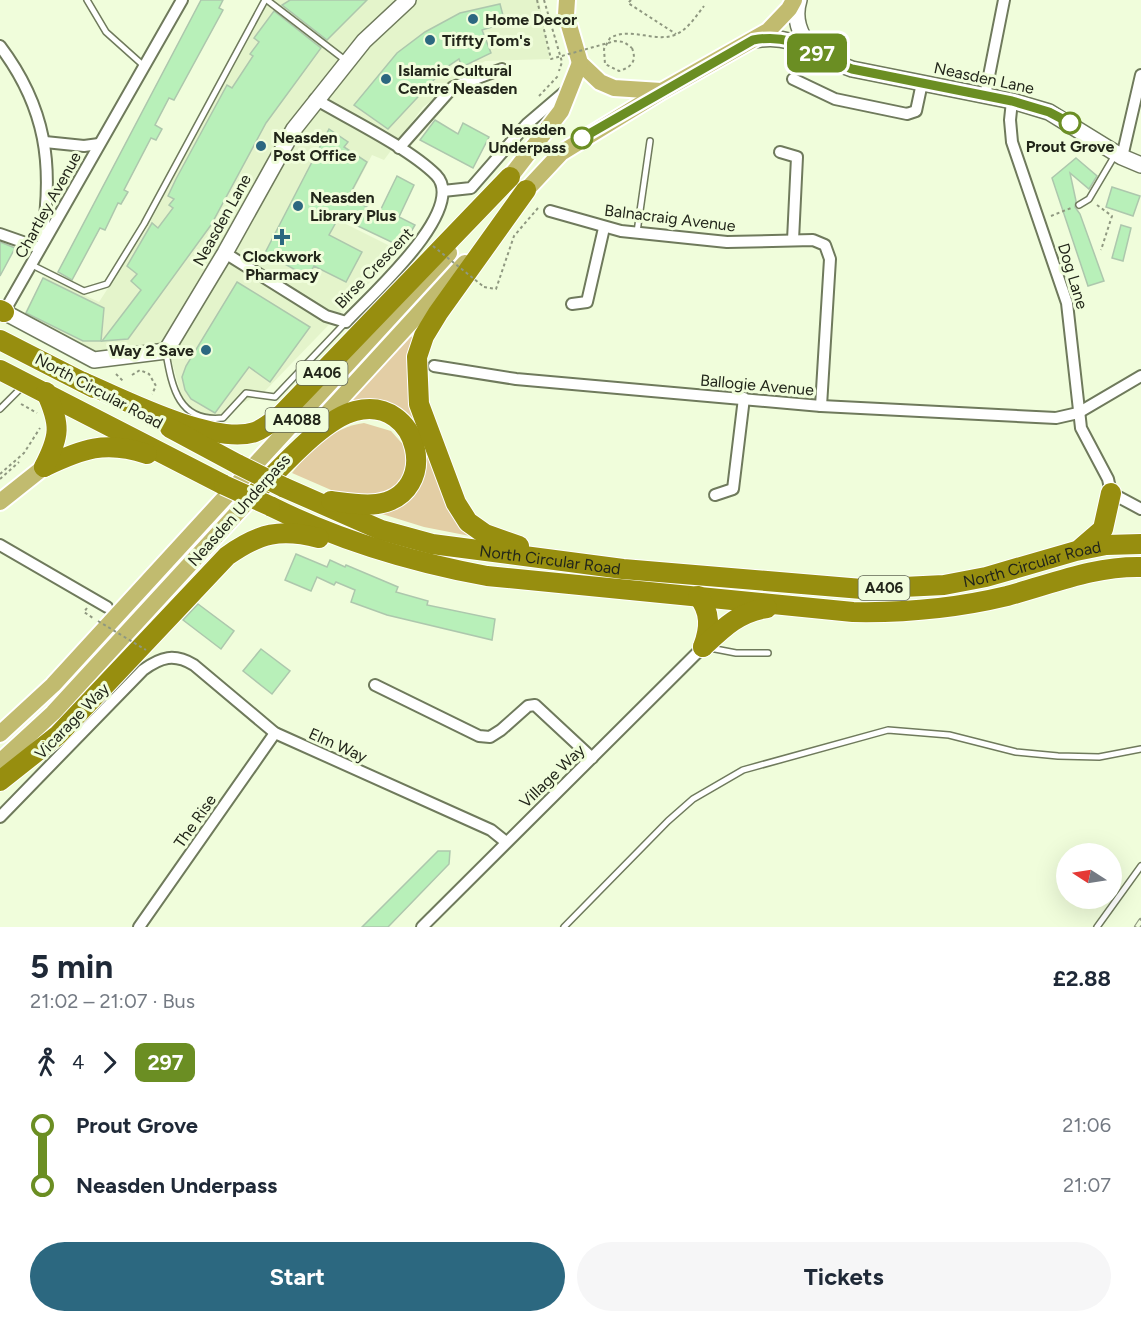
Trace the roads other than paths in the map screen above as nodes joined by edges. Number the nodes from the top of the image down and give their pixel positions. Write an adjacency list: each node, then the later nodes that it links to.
1 (87, 0): 14 (lane)
2 (182, 0): 14 (street, Chartley Avenue)
3 (266, 0): 12 (lane); 42 (lane)
4 (408, 0): 12 (street, Neasden Lane)
5 (794, 0): 9 (main road, A4088)
6 (799, 0): 11 (street)
7 (1004, 0): 21 (street)
8 (563, 3): 13 (main road)
9 (753, 40): 11 (street, Neasden Lane); 20 (main road, A4088)
10 (0, 46): 25 (street)
11 (810, 49): 18 (street, Neasden Lane)
12 (347, 61): 22 (street, Neasden Lane)
13 (580, 63): 19 (main road, Neasden Underpass / A4088); 20 (main road, A4088)
14 (145, 67): 26 (street, Chartley Avenue)
15 (502, 69): 27 (street)
16 (1141, 75): 29 (street)
17 (792, 79): 18 (street)
18 (922, 83): 21 (street, Neasden Lane)
19 (570, 87): 31 (main road, Neasden Underpass / A4088); 33 (street)
20 (662, 91): 32 (main road, Neasden Underpass / A4088)
21 (985, 96): 23 (street, Neasden Lane)
22 (315, 99): 27 (street); 41 (street, Neasden Lane)
23 (1012, 101): 29 (street, Neasden Lane); 57 (street, Dog Lane)
24 (650, 141): 37 (lane)
25 (45, 142): 26 (street, Chartley Avenue); 40 (street)
26 (99, 144): 40 (street, Chartley Avenue)
27 (399, 148): 33 (street)
28 (780, 152): 39 (street)
29 (1119, 156): 30 (street, Neasden Lane); 34 (lane)
30 (1141, 165)
31 (510, 177): 52 (highway, A406); 80 (main road, Neasden Underpass / A4088)
32 (526, 190): 60 (main road, Neasden Underpass / A4088); 71 (highway, A406)
33 (443, 191): 45 (street, Birse Crescent)
34 (1079, 206)
35 (549, 211): 36 (street, Balnacraig Avenue)
36 (604, 228): 37 (street, Balnacraig Avenue); 43 (street)
37 (637, 232): 39 (street, Balnacraig Avenue)
38 (0, 234): 40 (street)
39 (793, 240): 55 (street, Balnacraig Avenue)
40 (40, 248): 42 (street, Chartley Avenue)
41 (225, 253): 45 (street, Birse Crescent); 47 (street, Neasden Lane)
42 (32, 265): 44 (street, Chartley Avenue)
43 (572, 304)
44 (2, 311): 47 (street)
45 (346, 322): 47 (lane)
46 (0, 340): 52 (highway, North Circular Road / A406)
47 (166, 351)
48 (434, 366): 54 (street, Ballogie Avenue)
49 (0, 370): 51 (highway, North Circular Road / A406)
50 (1141, 376): 57 (street)
51 (25, 382): 53 (highway, North Circular Road / A406); 56 (lane)
52 (83, 382): 61 (highway, North Circular Road / A406, bridge)
53 (46, 392): 58 (highway); 59 (highway, North Circular Road / A406)
54 (744, 398): 55 (street, Ballogie Avenue); 63 (street)
55 (821, 406): 57 (street, Ballogie Avenue)
56 (0, 409)
57 (1078, 413): 62 (street, Dog Lane)
58 (44, 468): 59 (highway); 64 (main road)
59 (198, 472): 69 (highway, North Circular Road / A406, bridge)
60 (259, 489): 61 (highway, A406); 83 (main road, Neasden Underpass / A4088)
61 (291, 490): 71 (highway, North Circular Road / A406)
62 (1111, 493): 65 (street); 68 (highway)
63 (715, 495)
64 (0, 502)
65 (1141, 509)
66 (1141, 544): 68 (highway, North Circular Road / A406)
67 (0, 545): 73 (street)
68 (1076, 551): 71 (highway, North Circular Road / A406)
69 (403, 559): 72 (highway, North Circular Road / A406); 84 (highway, A406)
70 (1141, 567): 74 (highway, North Circular Road / A406)
71 (623, 569)
72 (698, 596): 74 (highway, North Circular Road / A406); 75 (highway)
73 (107, 607)
74 (781, 607): 75 (highway)
75 (703, 647): 76 (lane); 82 (street, Village Way)
76 (768, 653)
77 (171, 656): 79 (street, Elm Way); 85 (street, Vicarage Way)
78 (375, 686): 82 (street)
79 (275, 733): 86 (street, Elm Way); 88 (street, The Rise)
80 (0, 734)
81 (1141, 748): 90 (lane)
82 (592, 758): 86 (street, Village Way)
83 (0, 762)
84 (0, 781)
85 (0, 817)
86 (506, 842): 89 (street, Village Way)
87 (1141, 866): 91 (lane)
88 (139, 927)
89 (422, 927)
90 (564, 927)
91 (1097, 927)

